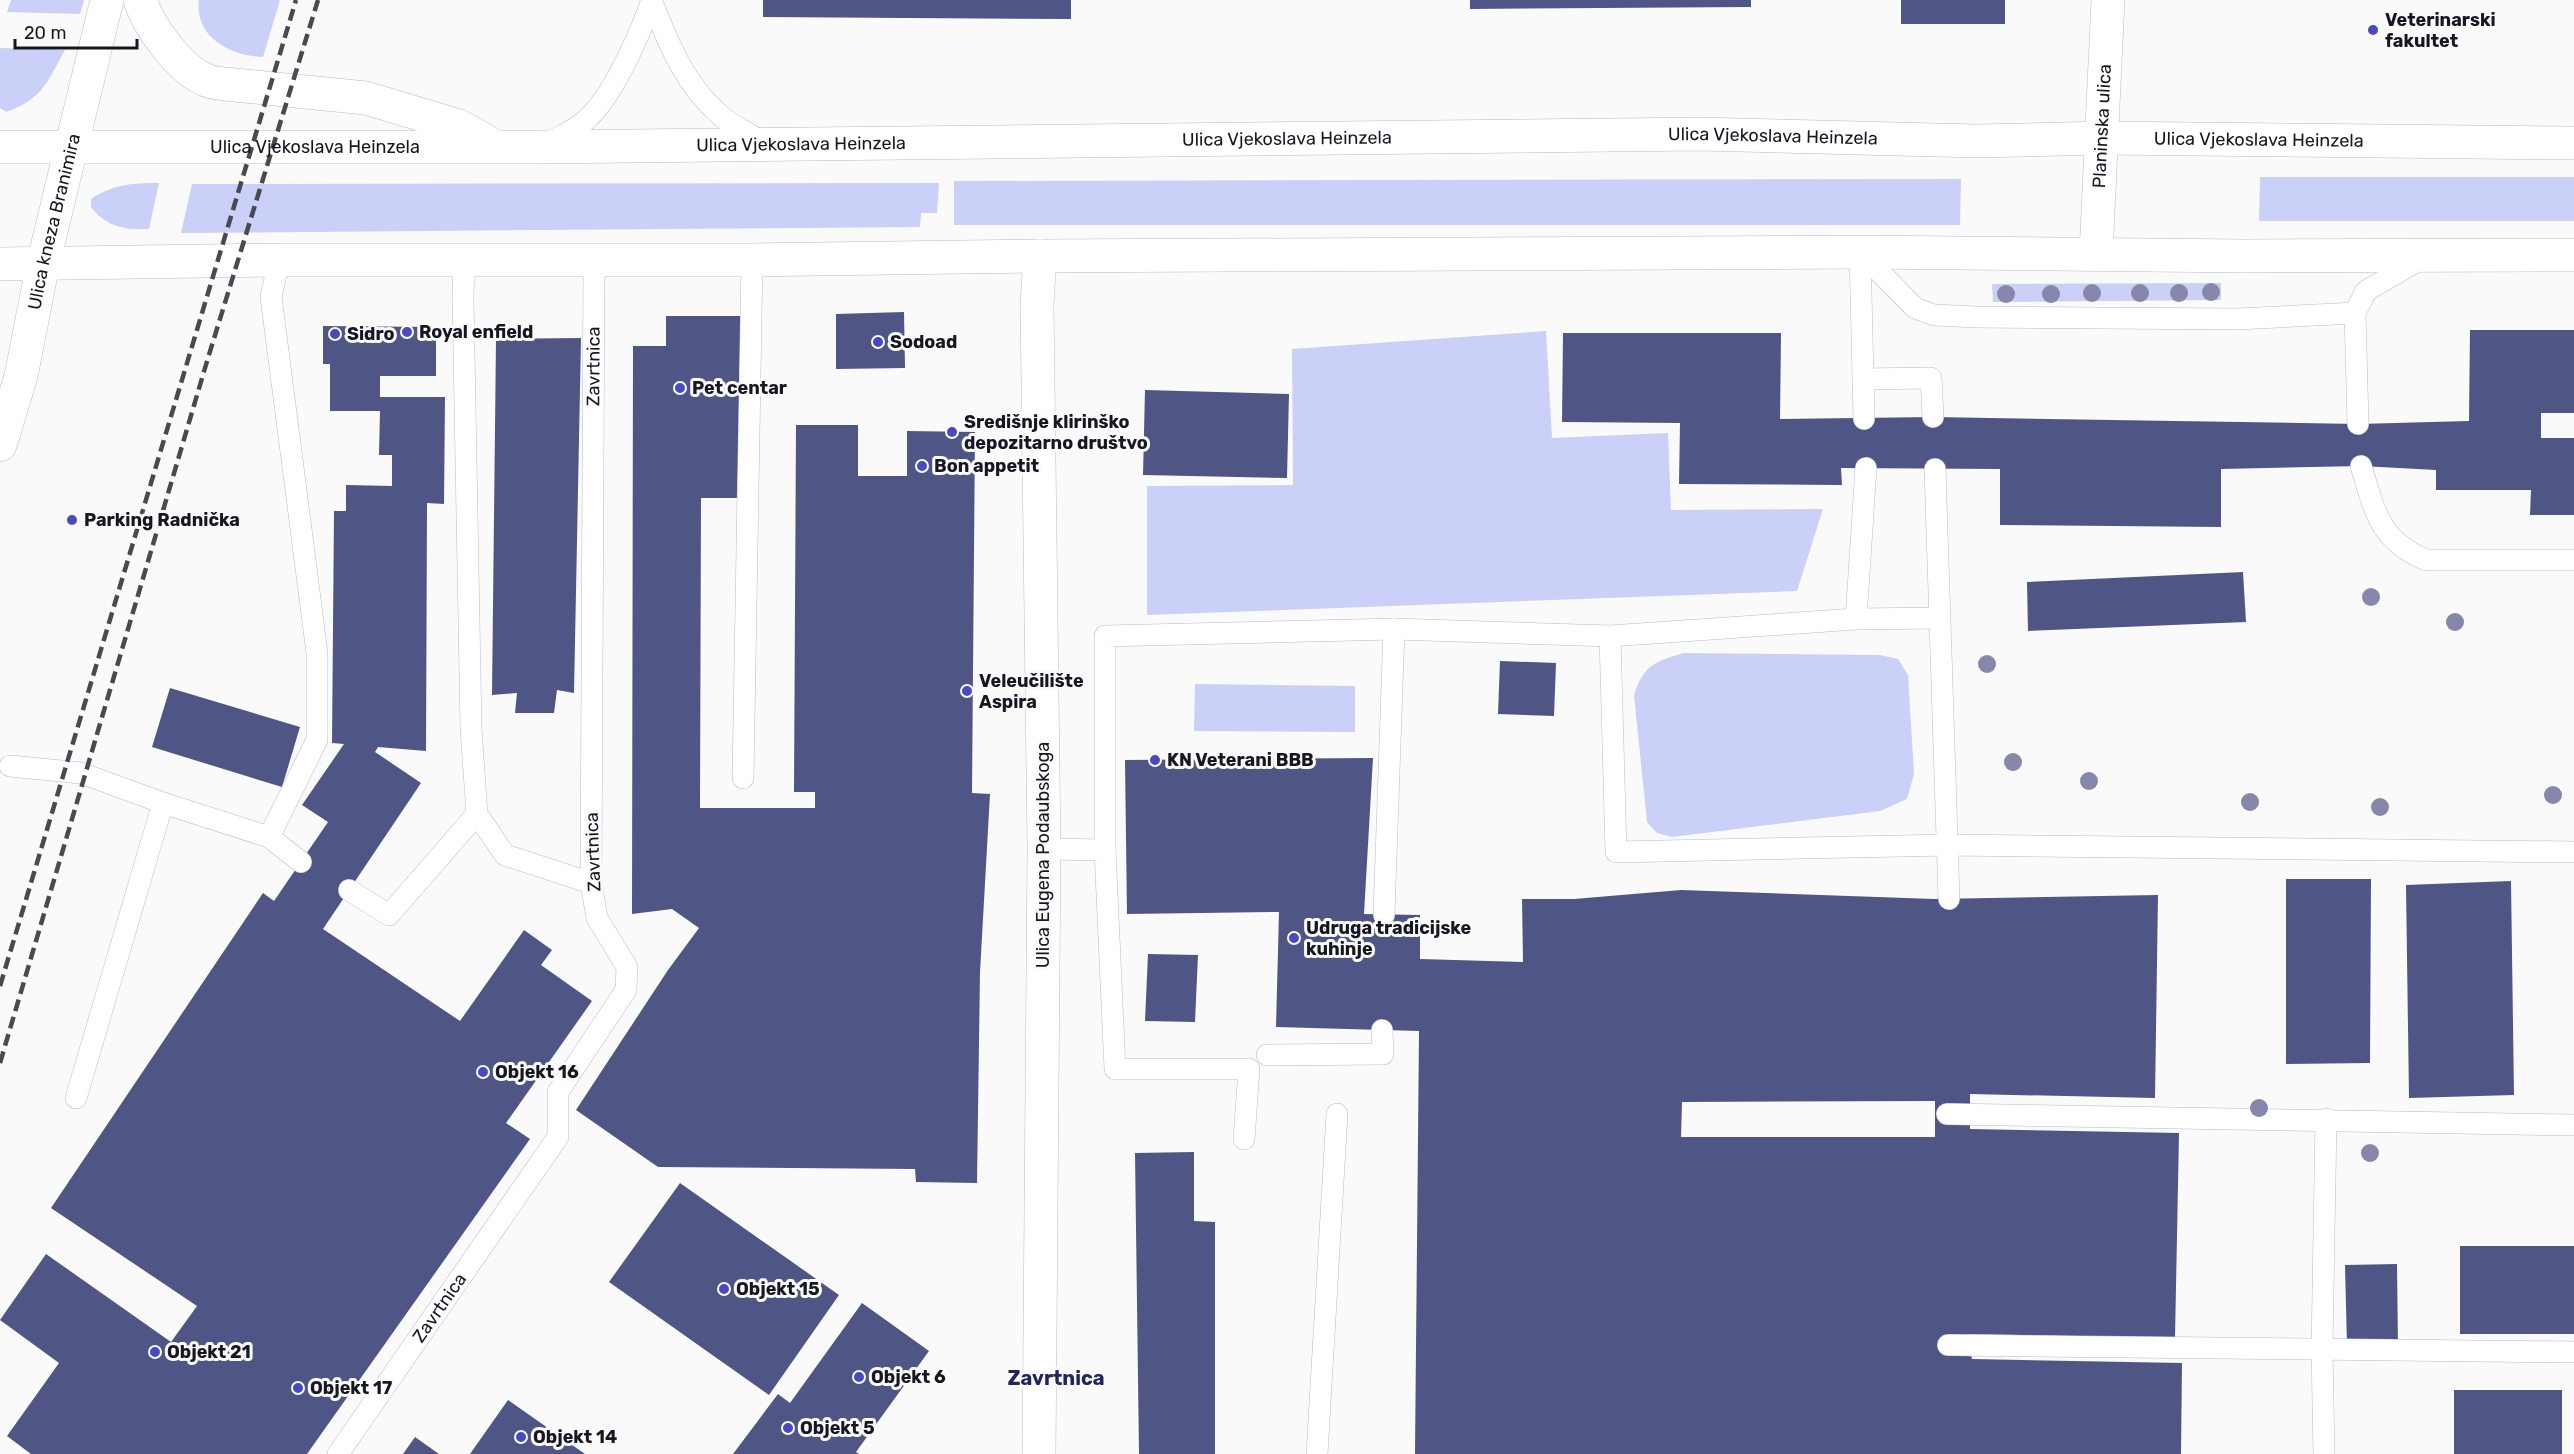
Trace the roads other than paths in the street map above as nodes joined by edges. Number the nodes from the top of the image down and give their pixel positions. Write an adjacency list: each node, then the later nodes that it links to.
1 (107, 0): 8 (main road, Ulica kneza Branimira)
2 (140, 0): 10 (main road)
3 (2108, 0): 5 (main road, Planinska ulica)
4 (652, 1): 7 (lane); 11 (lane)
5 (2102, 138): 6 (main road, Ulica Vjekoslava Heinzela); 7 (main road, Ulica Vjekoslava Heinzela); 13 (main road, Planinska ulica)
6 (2574, 143)
7 (766, 144): 11 (main road, Ulica Vjekoslava Heinzela)
8 (71, 146): 9 (main road, Ulica Vjekoslava Heinzela); 10 (main road, Ulica Vjekoslava Heinzela); 22 (main road, Ulica kneza Branimira)
9 (0, 147)
10 (495, 147): 11 (main road, Ulica Vjekoslava Heinzela)
11 (541, 147)
12 (1860, 252): 13 (main road); 16 (main road); 23 (lane); 24 (lane)
13 (2096, 254): 14 (main road)
14 (2427, 255): 15 (main road); 23 (lane)
15 (2574, 255)
16 (1040, 256): 19 (main road); 43 (main road, Ulica Eugena Podaubskoga)
17 (279, 260): 20 (main road); 22 (main road); 41 (lane)
18 (594, 260): 19 (main road); 20 (main road); 47 (lane, Zavrtnica)
19 (752, 260): 38 (lane)
20 (464, 261): 40 (lane)
21 (0, 264): 22 (main road)
22 (43, 264): 28 (main road, Ulica kneza Branimira)
23 (2355, 313): 27 (lane)
24 (1863, 379): 25 (lane); 26 (lane)
25 (1933, 417)
26 (1864, 419)
27 (2358, 424)
28 (0, 445)
29 (2361, 466): 32 (lane)
30 (1866, 468): 34 (lane)
31 (1935, 469): 33 (lane)
32 (2574, 560)
33 (1940, 618): 34 (lane); 42 (lane)
34 (1856, 619): 36 (lane)
35 (1394, 629): 36 (lane); 44 (lane); 50 (lane)
36 (1610, 636): 42 (lane)
37 (10, 766): 39 (lane)
38 (743, 778)
39 (163, 803): 41 (lane); 53 (lane)
40 (477, 814): 47 (lane); 48 (lane)
41 (269, 837): 46 (lane)
42 (1949, 845): 45 (lane); 49 (lane)
43 (1044, 849): 44 (lane); 63 (main road, Ulica Eugena Podaubskoga)
44 (1105, 850): 58 (lane)
45 (2574, 852)
46 (301, 862)
47 (591, 883): 62 (lane, Zavrtnica)
48 (349, 890)
49 (1949, 899)
50 (1384, 915)
51 (1382, 1030): 52 (lane)
52 (1267, 1055)
53 (75, 1098)
54 (1337, 1114): 64 (lane)
55 (1947, 1114): 56 (lane)
56 (2326, 1119): 57 (lane); 60 (lane)
57 (2574, 1125)
58 (1244, 1139)
59 (1947, 1346): 60 (lane)
60 (2322, 1349): 61 (lane); 65 (lane)
61 (2574, 1352)
62 (338, 1454)
63 (1039, 1454)
64 (1317, 1454)
65 (2324, 1454)

